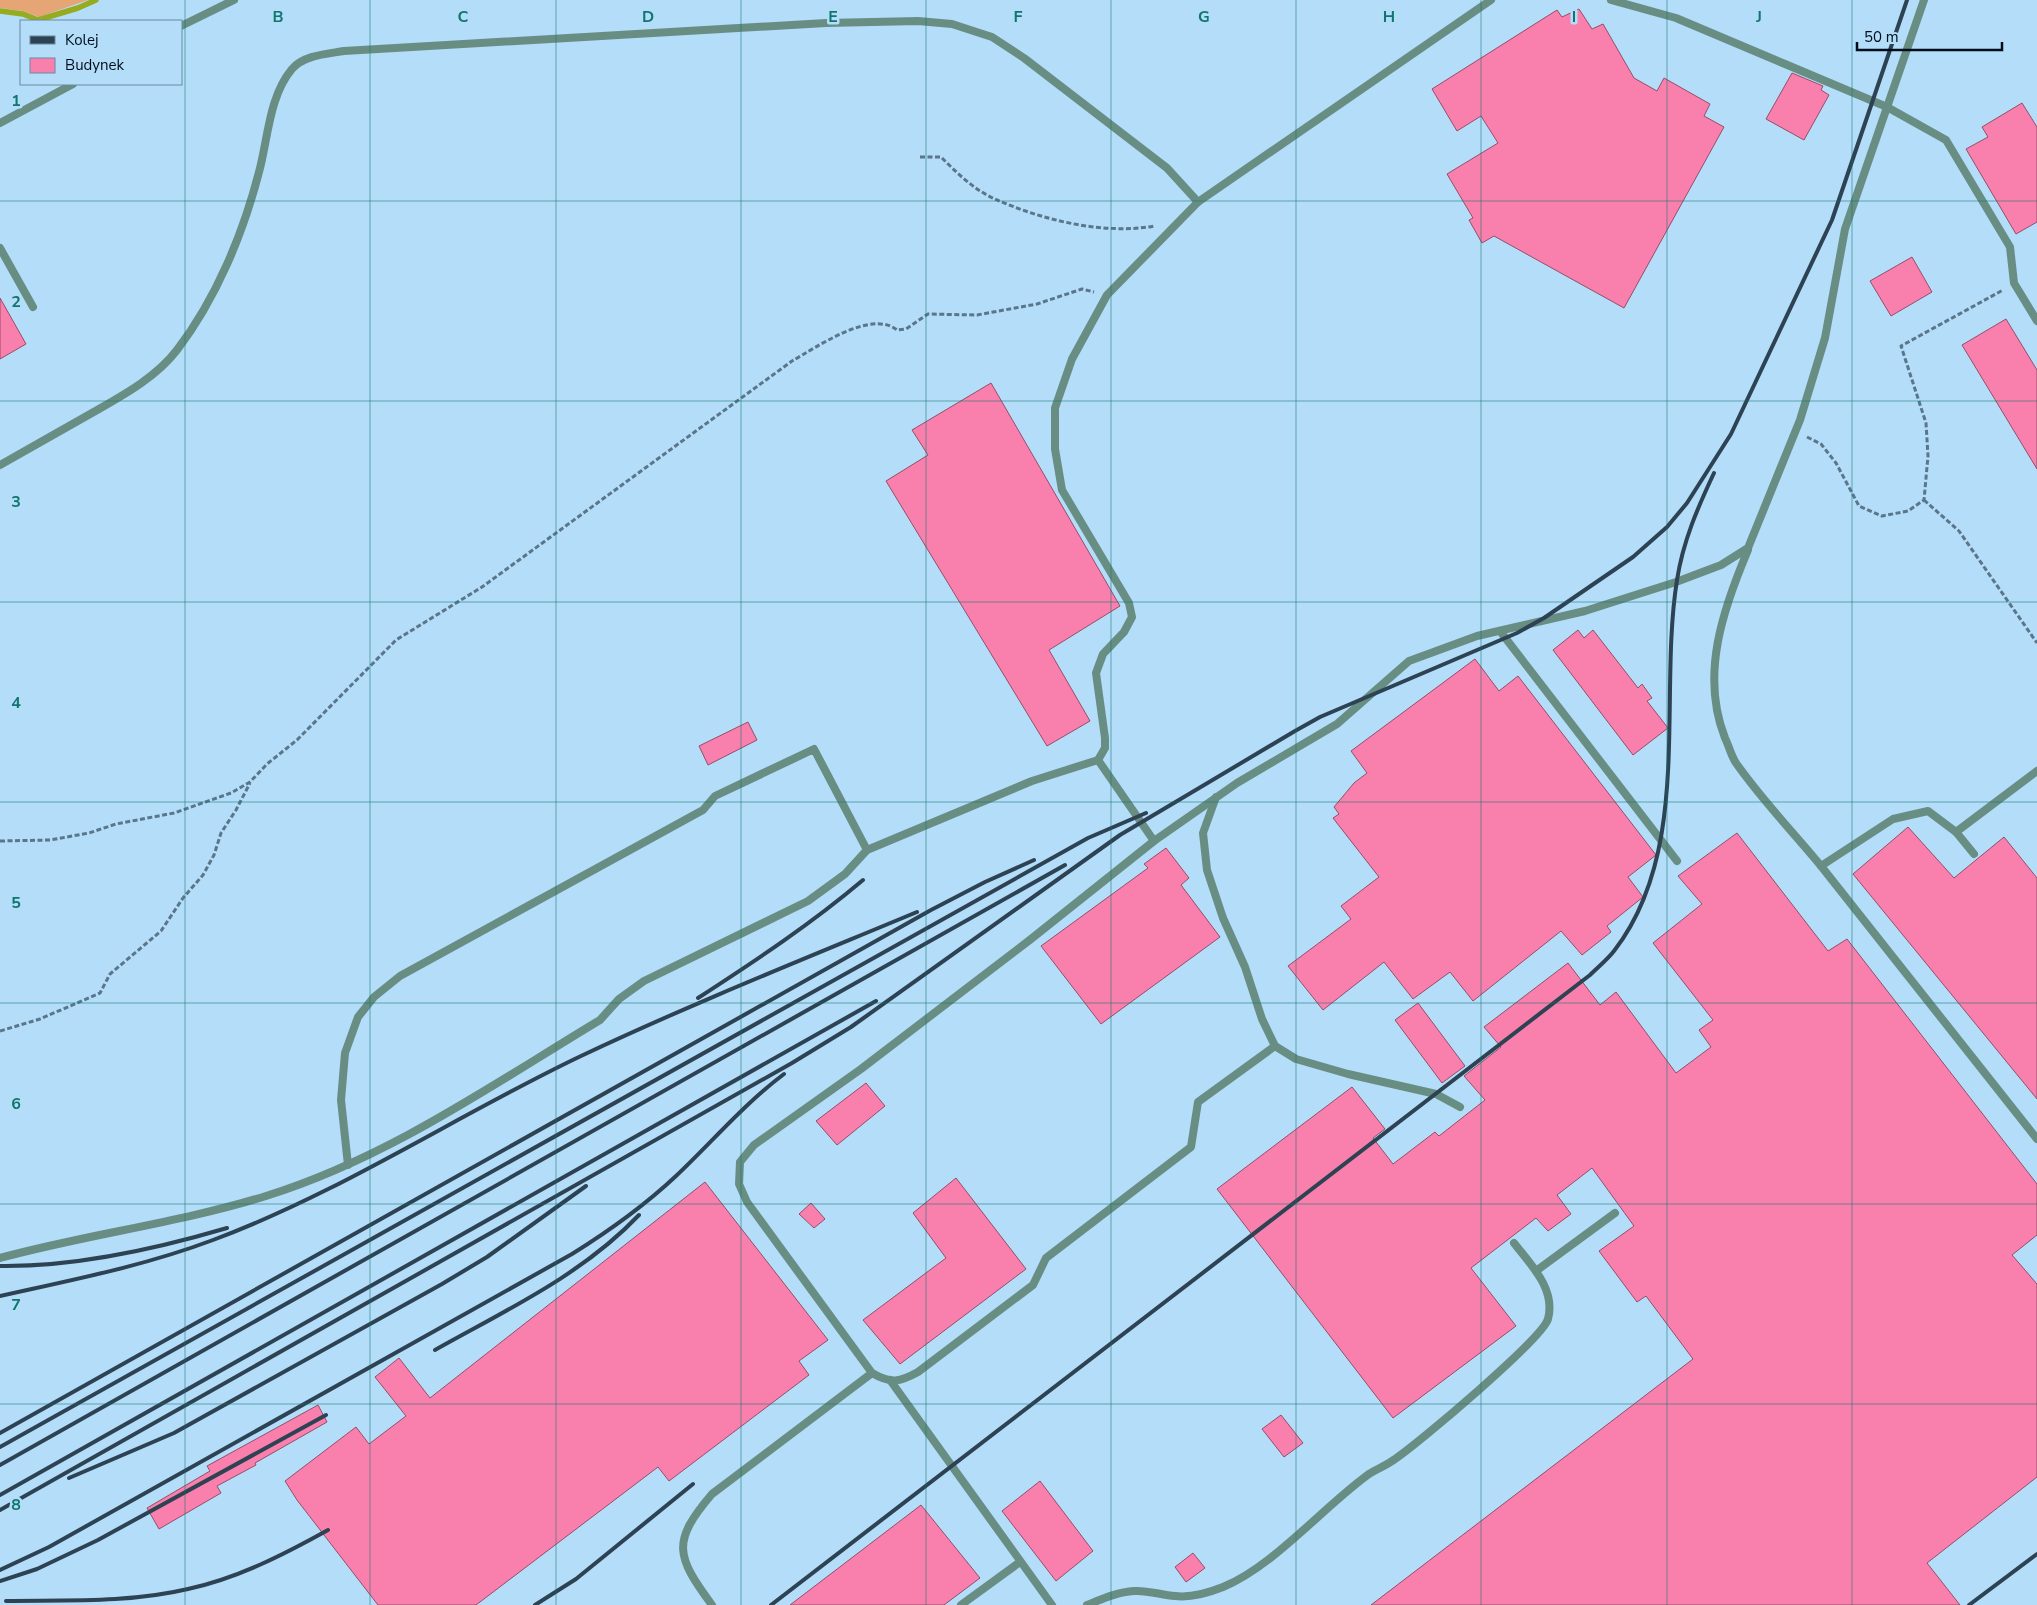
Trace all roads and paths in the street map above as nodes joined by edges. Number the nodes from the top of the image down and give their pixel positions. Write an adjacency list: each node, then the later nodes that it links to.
1 (234, 0): 5 (lane)
2 (1491, 0): 10 (lane)
3 (1611, 0): 7 (lane)
4 (1924, 0): 7 (lane)
5 (182, 26)
6 (71, 85): 8 (lane)
7 (1887, 107): 13 (lane); 17 (lane)
8 (0, 123)
9 (920, 156): 11 (path)
10 (1198, 202): 11 (lane); 18 (lane)
11 (1178, 222): 14 (lane)
12 (0, 248): 15 (lane)
13 (2014, 283): 16 (lane); 19 (path)
14 (1107, 294): 23 (lane); 25 (path)
15 (33, 307)
16 (2037, 321)
17 (1795, 432): 19 (path); 20 (lane)
18 (0, 465)
19 (1924, 500): 22 (path)
20 (1748, 548): 21 (lane); 33 (lane)
21 (1500, 631): 26 (lane); 32 (lane)
22 (2037, 643)
23 (1098, 760): 28 (lane); 30 (lane)
24 (2037, 771): 27 (lane)
25 (250, 782): 29 (path); 34 (path)
26 (1216, 798): 28 (lane); 35 (lane)
27 (1956, 832): 31 (lane); 33 (lane)
28 (1154, 840): 43 (lane)
29 (0, 841)
30 (867, 850): 38 (lane); 38 (lane)
31 (1974, 854)
32 (1677, 861)
33 (1821, 866): 37 (lane)
34 (0, 1031)
35 (1275, 1046): 36 (lane); 44 (lane)
36 (1460, 1107)
37 (2037, 1139)
38 (348, 1165): 41 (lane)
39 (1615, 1213): 42 (lane)
40 (1514, 1243): 42 (lane)
41 (0, 1258)
42 (1536, 1271): 49 (lane)
43 (872, 1374): 44 (lane); 46 (lane)
44 (890, 1380): 45 (lane)
45 (1020, 1562): 47 (lane); 48 (lane)
46 (712, 1605)
47 (961, 1605)
48 (1052, 1605)
49 (1087, 1605)

